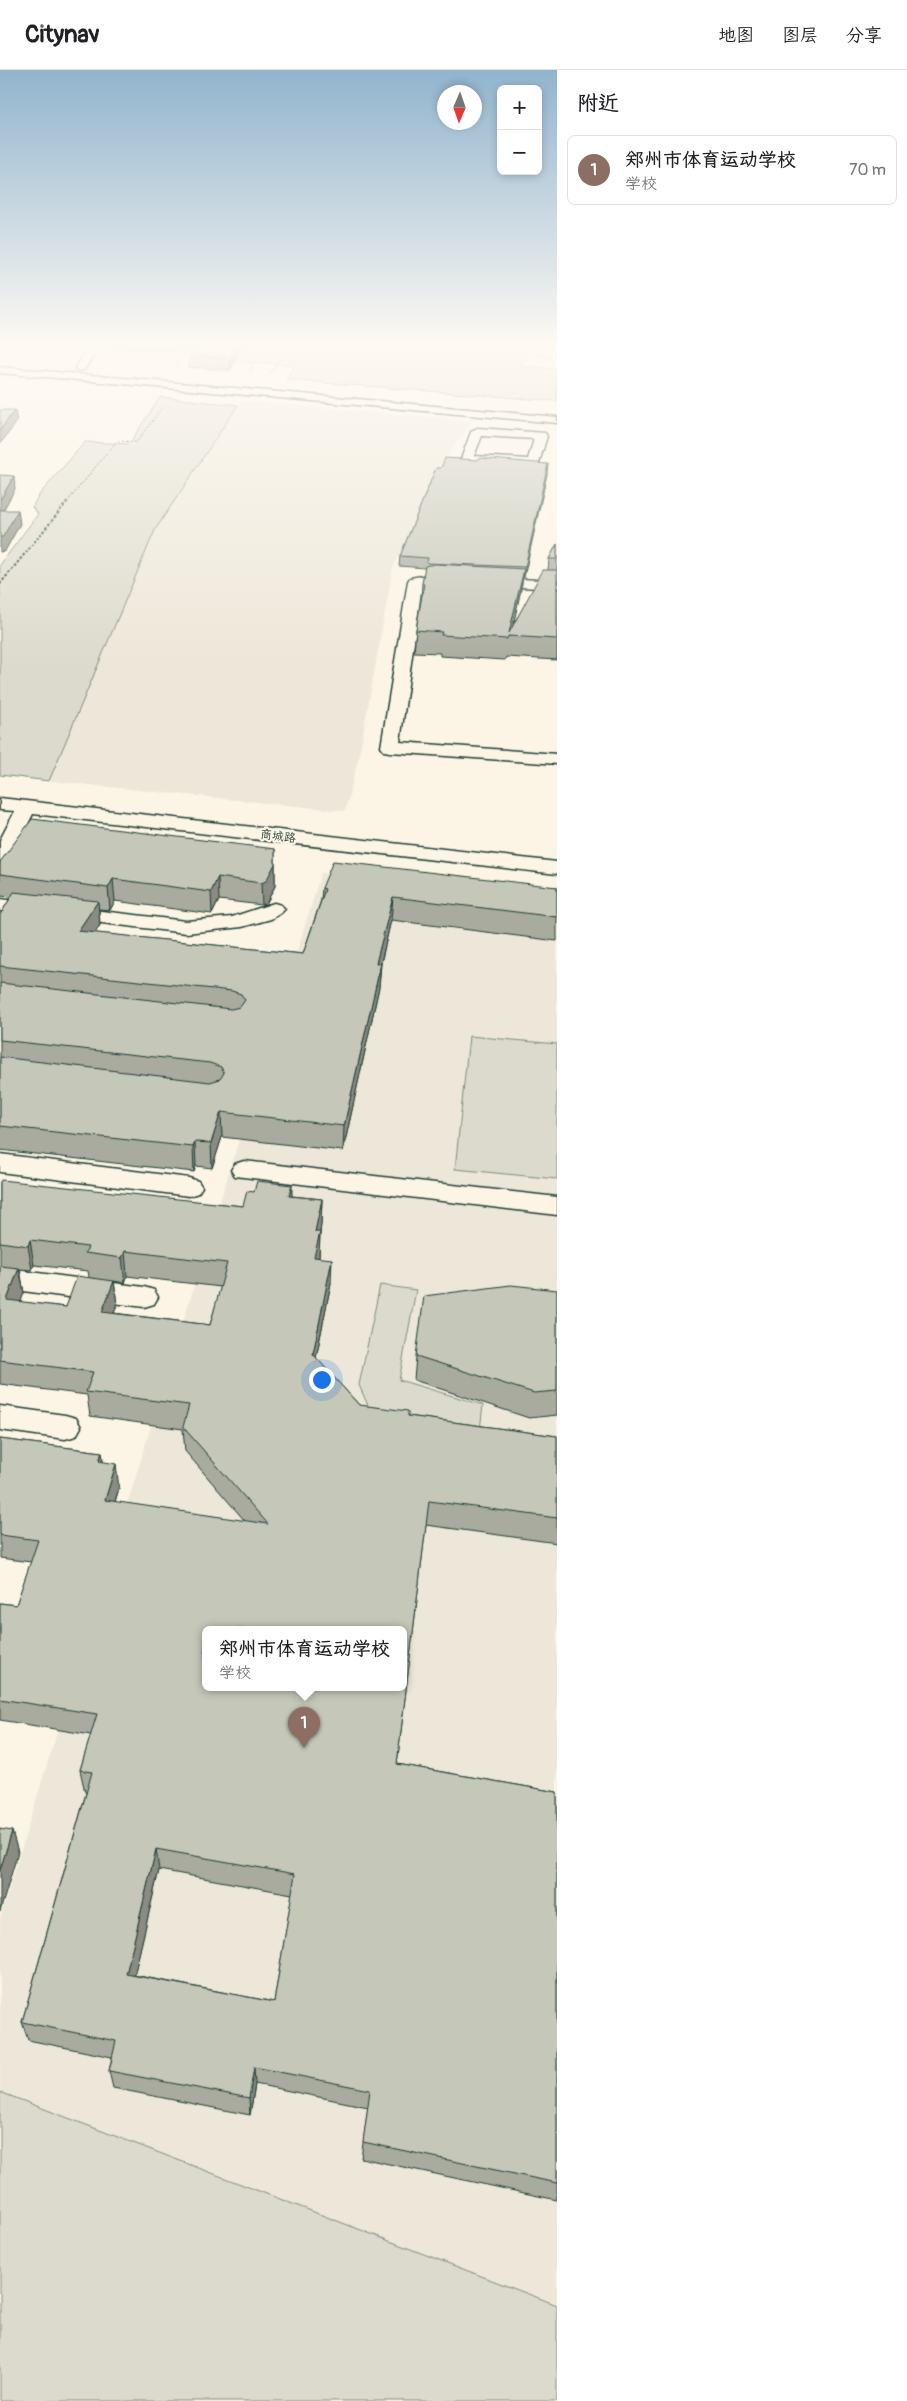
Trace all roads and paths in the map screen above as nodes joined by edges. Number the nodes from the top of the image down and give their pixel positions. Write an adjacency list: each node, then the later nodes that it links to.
1 (108, 452): 4 (path)
2 (470, 452): 3 (main road)
3 (536, 452)
4 (0, 584)
5 (557, 585): 6 (main road)
6 (557, 759)
7 (0, 804): 8 (main road, 商城路)
8 (26, 808): 9 (main road); 10 (main road, 商城路)
9 (0, 859)
10 (557, 868)
11 (0, 906): 12 (main road)
12 (274, 909)
13 (0, 1163): 15 (main road)
14 (244, 1170): 16 (main road)
15 (189, 1187)
16 (557, 1206)
17 (0, 1278): 18 (main road)
18 (144, 1297)
19 (0, 1418): 20 (main road)
20 (65, 1427)

